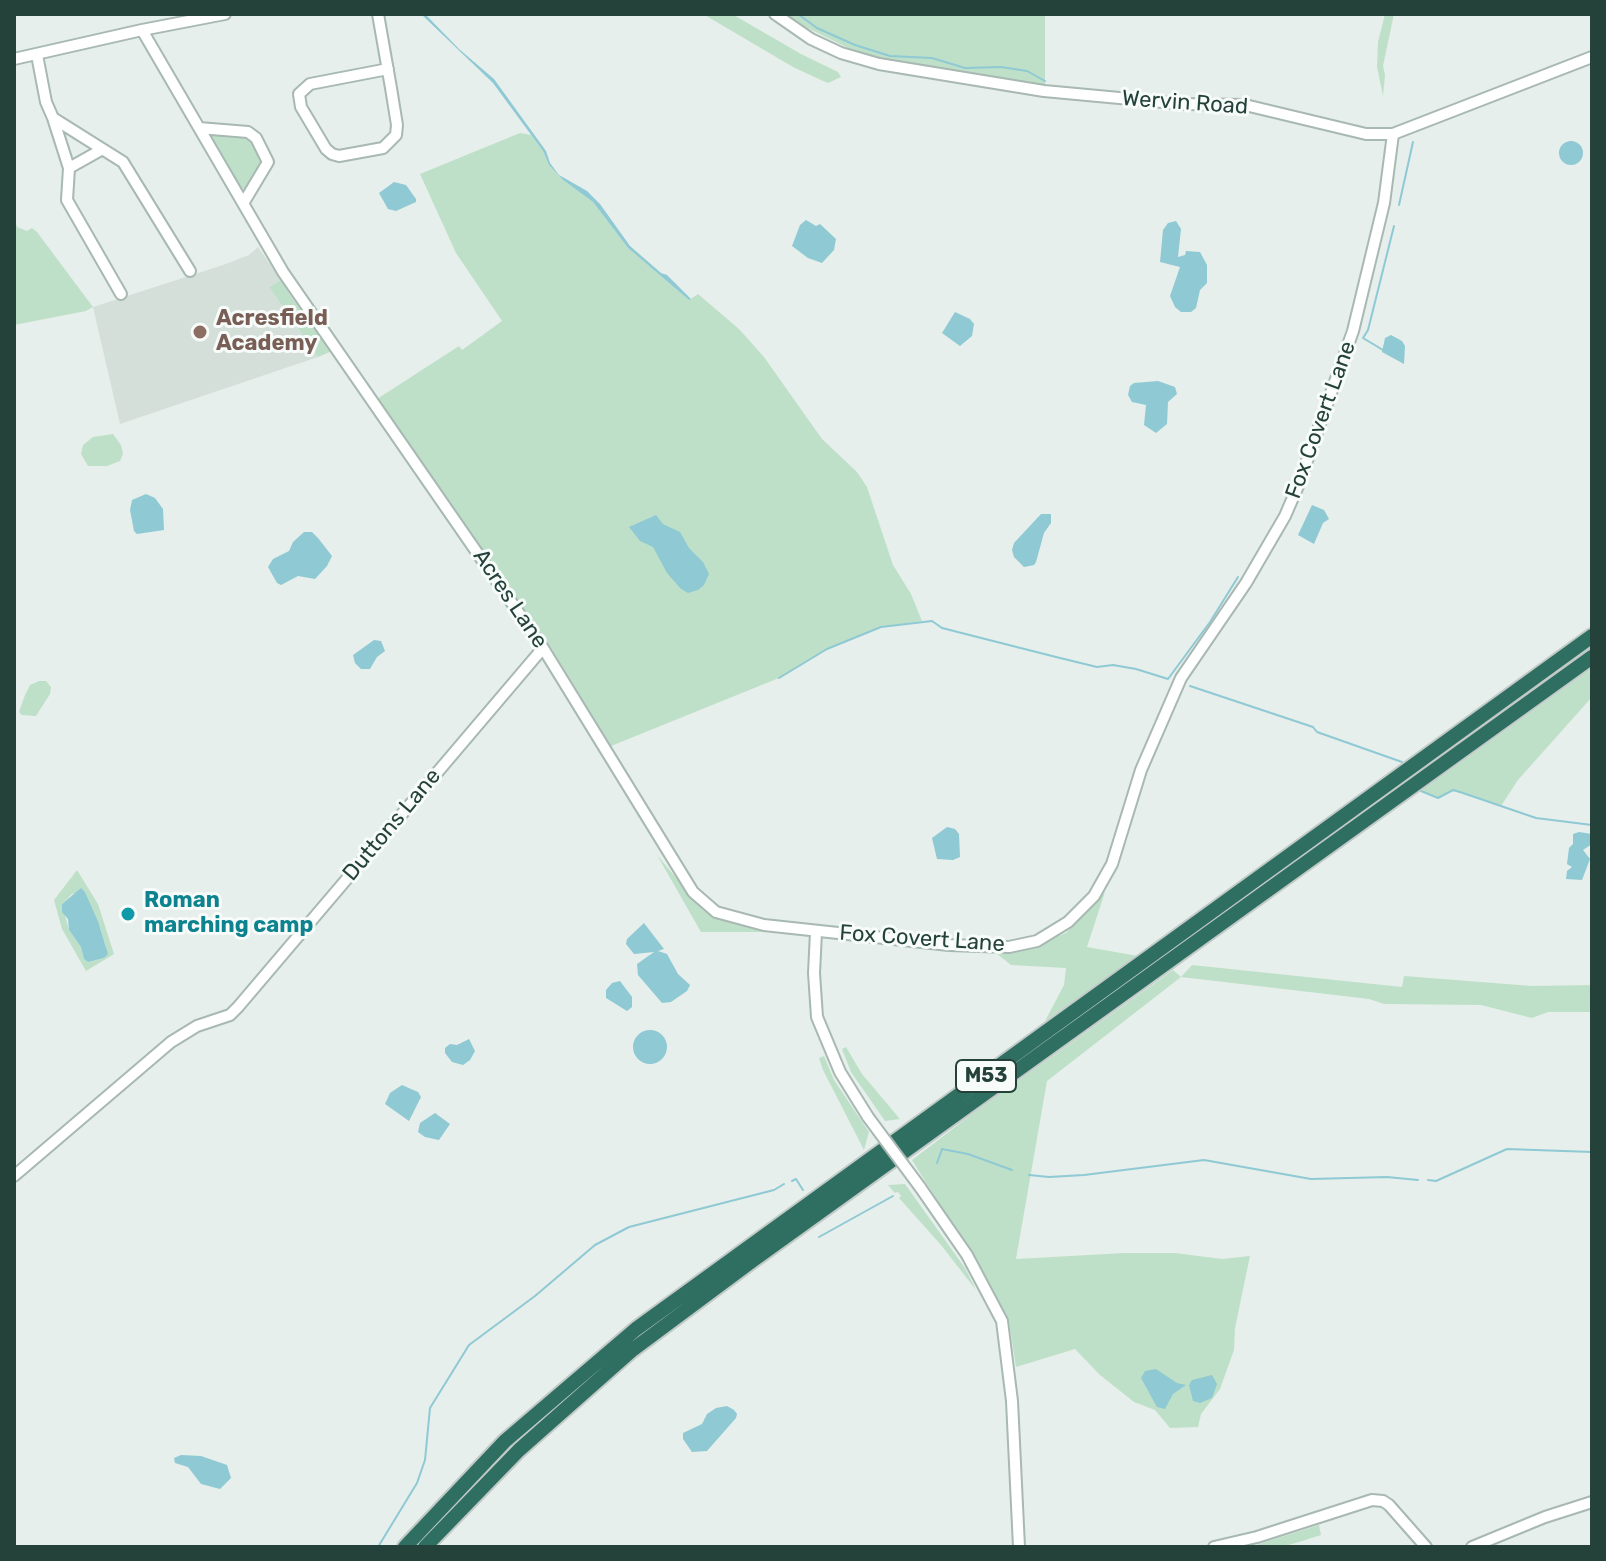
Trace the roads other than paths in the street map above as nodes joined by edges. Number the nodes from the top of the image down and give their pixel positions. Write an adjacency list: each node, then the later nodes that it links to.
1 (225, 14): 4 (street)
2 (378, 14): 8 (street)
3 (775, 14): 11 (street, Wervin Road)
4 (142, 30): 5 (street); 10 (street, Acres Lane)
5 (37, 55): 7 (street); 9 (street)
6 (1592, 57): 11 (street, Wervin Road)
7 (14, 59)
8 (388, 69): 8 (street)
9 (53, 118): 12 (street); 13 (street)
10 (199, 128): 14 (street, Acres Lane); 14 (street)
11 (1393, 134): 20 (street, Fox Covert Lane)
12 (101, 150): 13 (street); 15 (street)
13 (69, 168): 16 (street)
14 (244, 202): 18 (street, Acres Lane)
15 (190, 271)
16 (121, 294)
17 (1592, 636): 23 (highway, M53)
18 (543, 648): 20 (street, Acres Lane); 21 (street, Duttons Lane)
19 (1592, 657): 24 (highway, M53)
20 (816, 932): 25 (street, Fox Covert Lane, bridge)
21 (14, 1176)
22 (1592, 1502): 28 (street)
23 (405, 1547)
24 (425, 1547)
25 (1019, 1547)
26 (1214, 1547): 27 (street)
27 (1426, 1547)
28 (1472, 1547)

